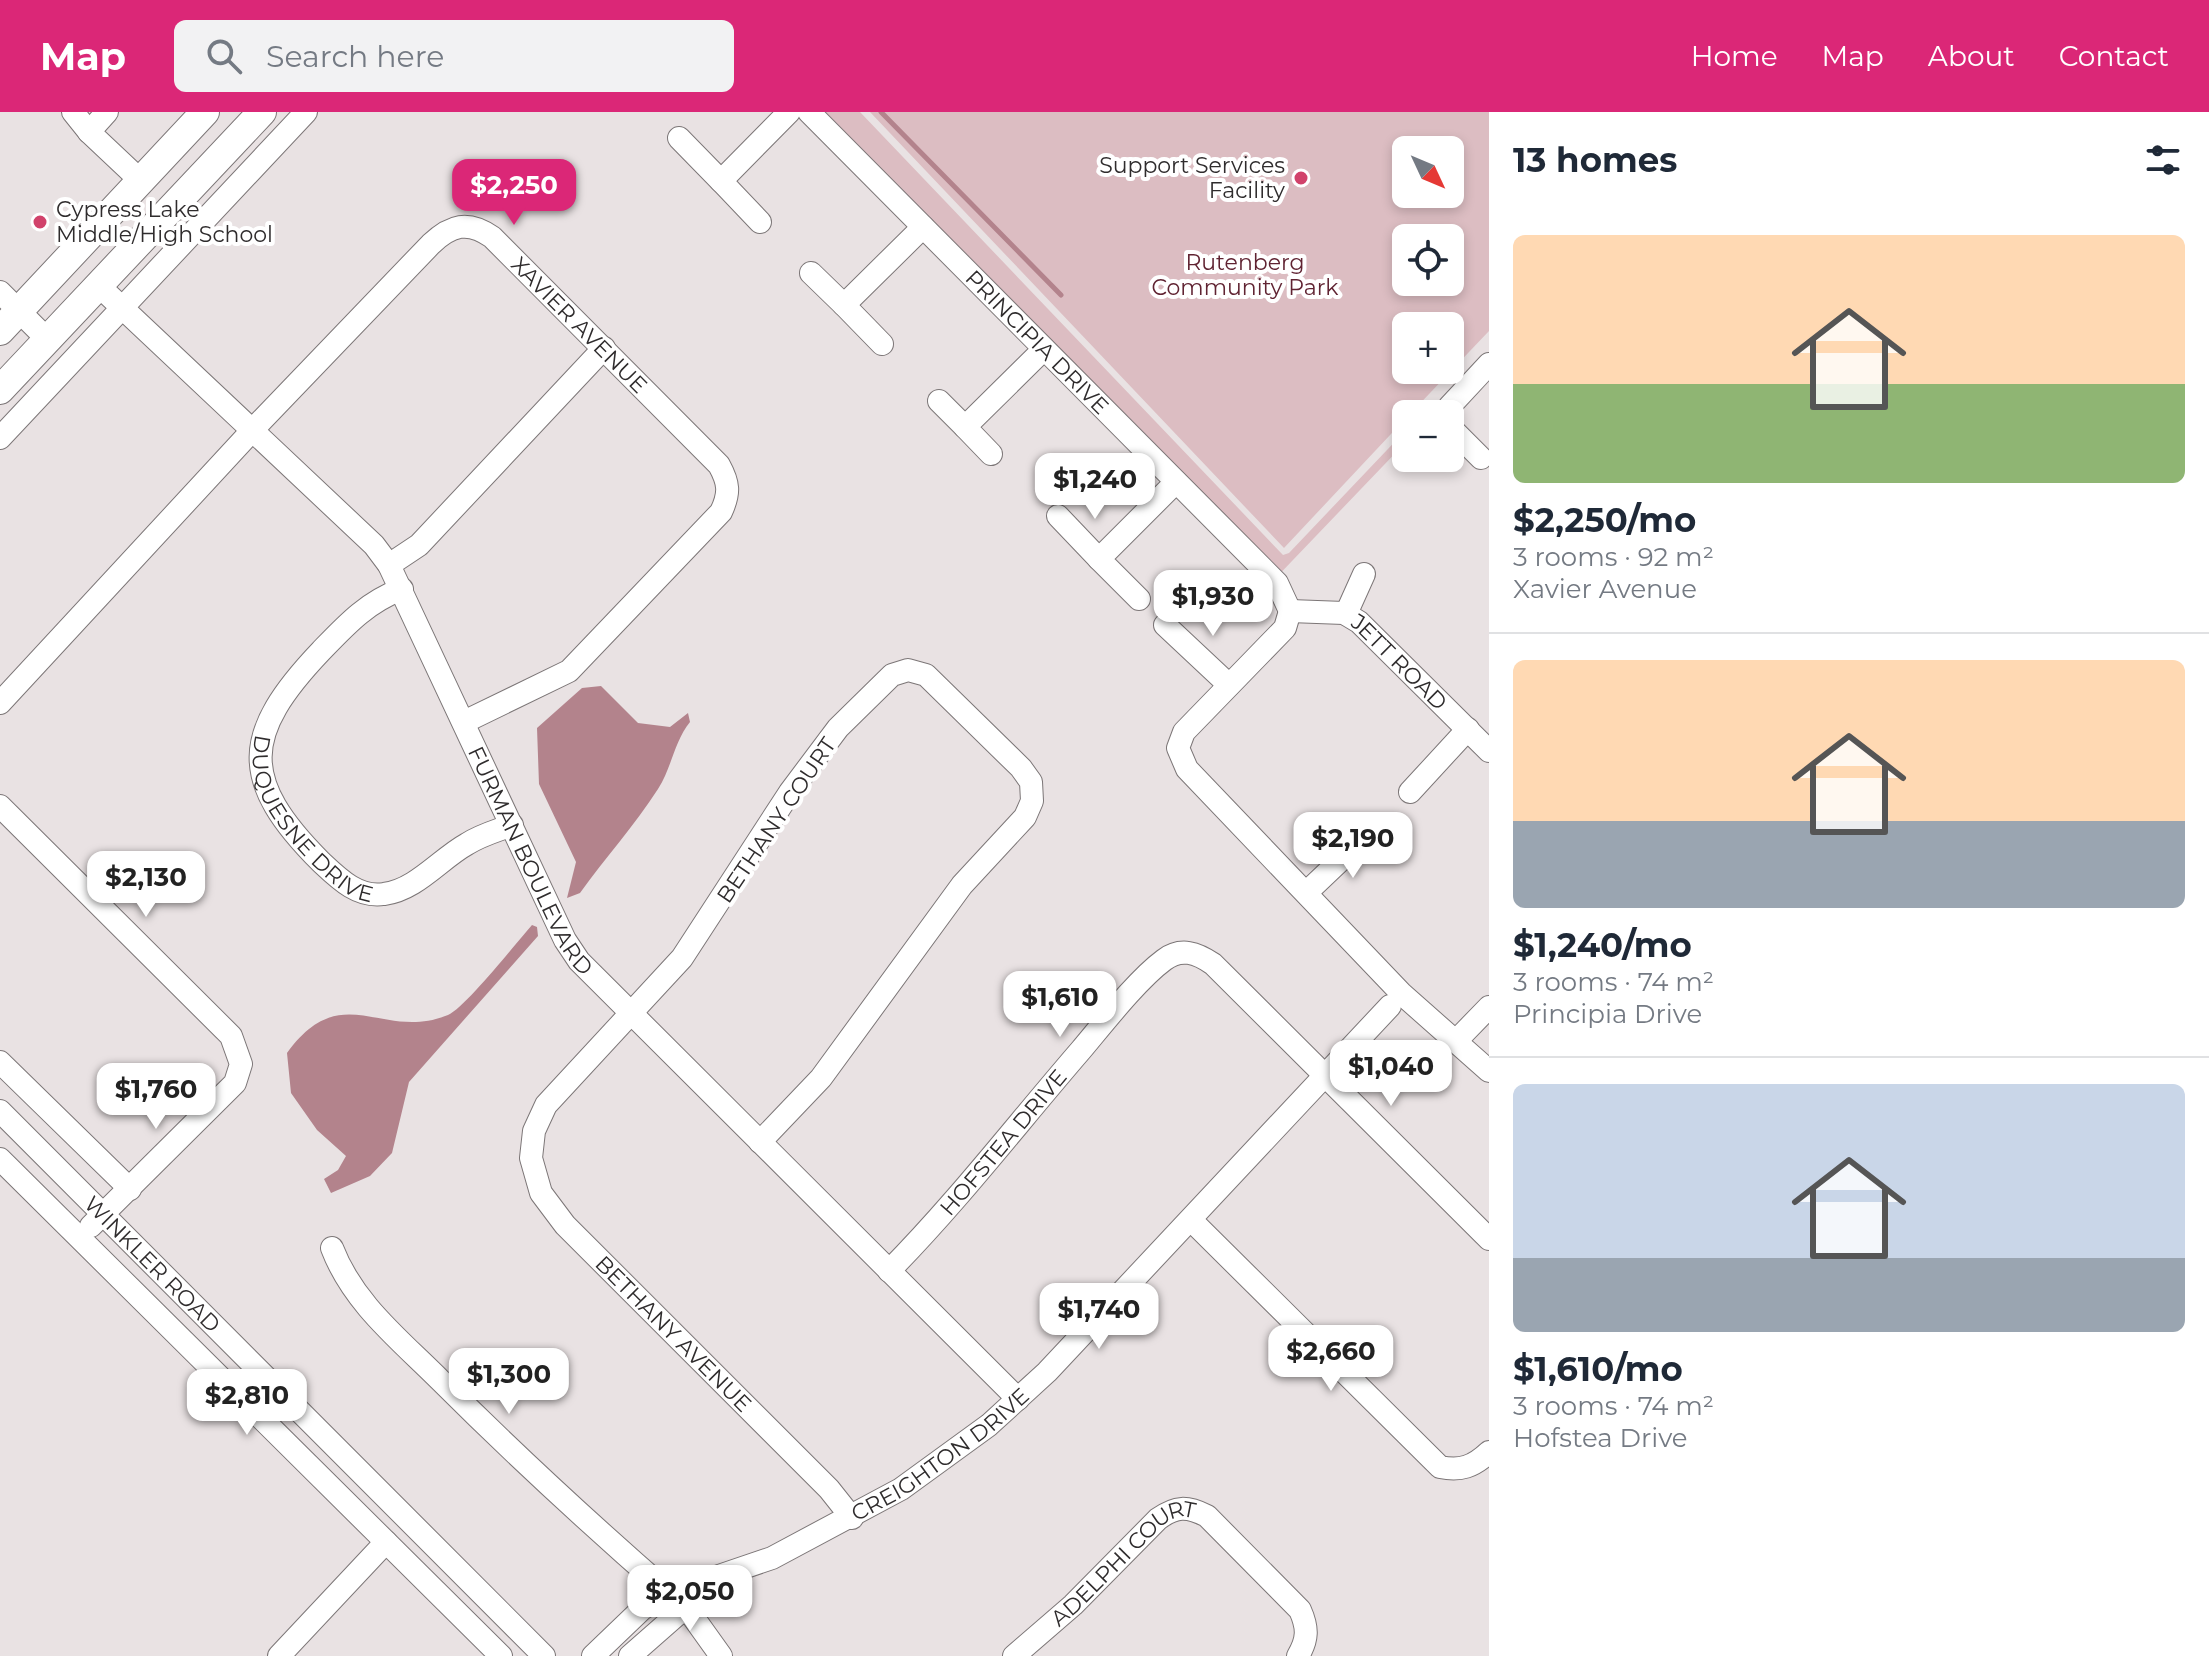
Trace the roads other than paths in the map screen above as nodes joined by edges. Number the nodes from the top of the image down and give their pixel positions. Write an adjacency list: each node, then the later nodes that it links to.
1 (73, 112): 8 (street)
2 (107, 112): 8 (street)
3 (205, 112): 10 (main road)
4 (262, 112): 15 (main road)
5 (306, 112): 18 (street)
6 (789, 112): 11 (street)
7 (809, 112): 13 (street, PRINCIPIA DRIVE)
8 (89, 132): 10 (street)
9 (679, 138): 11 (street)
10 (141, 181): 16 (main road)
11 (721, 181): 12 (street)
12 (760, 222)
13 (923, 227): 17 (street); 23 (street, PRINCIPIA DRIVE)
14 (811, 273): 17 (street)
15 (98, 285): 18 (street, FURMAN BOULEVARD); 20 (main road)
16 (10, 301): 19 (main road); 20 (street)
17 (844, 305): 21 (street)
18 (121, 308): 29 (street, FURMAN BOULEVARD); 30 (street)
19 (0, 331)
20 (47, 339): 25 (main road)
21 (882, 344)
22 (604, 348): 29 (street, XAVIER AVENUE); 37 (street); 46 (street, XAVIER AVENUE)
23 (1044, 349): 28 (street); 34 (street, PRINCIPIA DRIVE)
24 (1489, 364): 26 (street)
25 (0, 390)
26 (1456, 400)
27 (939, 401): 28 (street)
28 (965, 427): 32 (street)
29 (254, 430): 37 (street, FURMAN BOULEVARD); 45 (street, XAVIER AVENUE)
30 (0, 438)
31 (1464, 441): 33 (street)
32 (991, 454)
33 (1481, 458)
34 (1176, 482): 36 (street); 41 (street, PRINCIPIA DRIVE)
35 (1058, 516): 36 (street)
36 (1099, 559): 40 (street)
37 (389, 565): 39 (street, FURMAN BOULEVARD)
38 (1364, 574): 42 (street)
39 (402, 589): 46 (street, FURMAN BOULEVARD); 51 (street, DUQUESNE DRIVE)
40 (1139, 599)
41 (1290, 611): 42 (street, JETT ROAD); 44 (street)
42 (1346, 614): 47 (street, JETT ROAD)
43 (1165, 625): 44 (street)
44 (1229, 685): 53 (street)
45 (0, 703)
46 (464, 722): 51 (street, FURMAN BOULEVARD)
47 (1468, 729): 48 (street, JETT ROAD); 49 (street)
48 (1489, 751)
49 (1410, 792)
50 (0, 806): 67 (street)
51 (512, 825): 56 (street, FURMAN BOULEVARD)
52 (1368, 834): 53 (street)
53 (1307, 892): 57 (street)
54 (1390, 1006): 60 (street, CREIGHTON DRIVE)
55 (1489, 1007): 57 (street)
56 (631, 1015): 63 (street, BETHANY COURT); 64 (street, FURMAN BOULEVARD); 64 (street, BETHANY COURT)
57 (1456, 1041): 59 (street)
58 (0, 1062): 67 (street, WINKLER ROAD)
59 (1489, 1071)
60 (1324, 1075): 69 (street, CREIGHTON DRIVE); 71 (street); 73 (street, HOFSTEA DRIVE)
61 (0, 1111): 66 (street, WINKLER ROAD)
62 (0, 1131): 66 (street)
63 (534, 1131): 76 (street, BETHANY AVENUE)
64 (760, 1142): 73 (street, FURMAN BOULEVARD)
65 (0, 1159): 70 (street, WINKLER ROAD)
66 (49, 1162): 68 (street, WINKLER ROAD)
67 (130, 1189): 68 (street)
68 (102, 1217): 70 (street); 81 (street, WINKLER ROAD)
69 (1191, 1220): 74 (street, CREIGHTON DRIVE); 75 (street)
70 (79, 1238): 77 (street, WINKLER ROAD)
71 (1489, 1239)
72 (332, 1248): 78 (street)
73 (889, 1271): 74 (street, FURMAN BOULEVARD)
74 (1018, 1399): 76 (street, CREIGHTON DRIVE)
75 (1489, 1452)
76 (852, 1518): 78 (street, CREIGHTON DRIVE)
77 (386, 1542): 79 (street); 80 (street, WINKLER ROAD)
78 (677, 1600): 82 (street, CREIGHTON DRIVE); 83 (street, CREIGHTON DRIVE); 84 (street)
79 (279, 1656)
80 (501, 1656)
81 (544, 1656)
82 (593, 1656)
83 (630, 1656)
84 (721, 1656)
85 (1014, 1656): 86 (street, ADELPHI COURT)
86 (1298, 1656)

